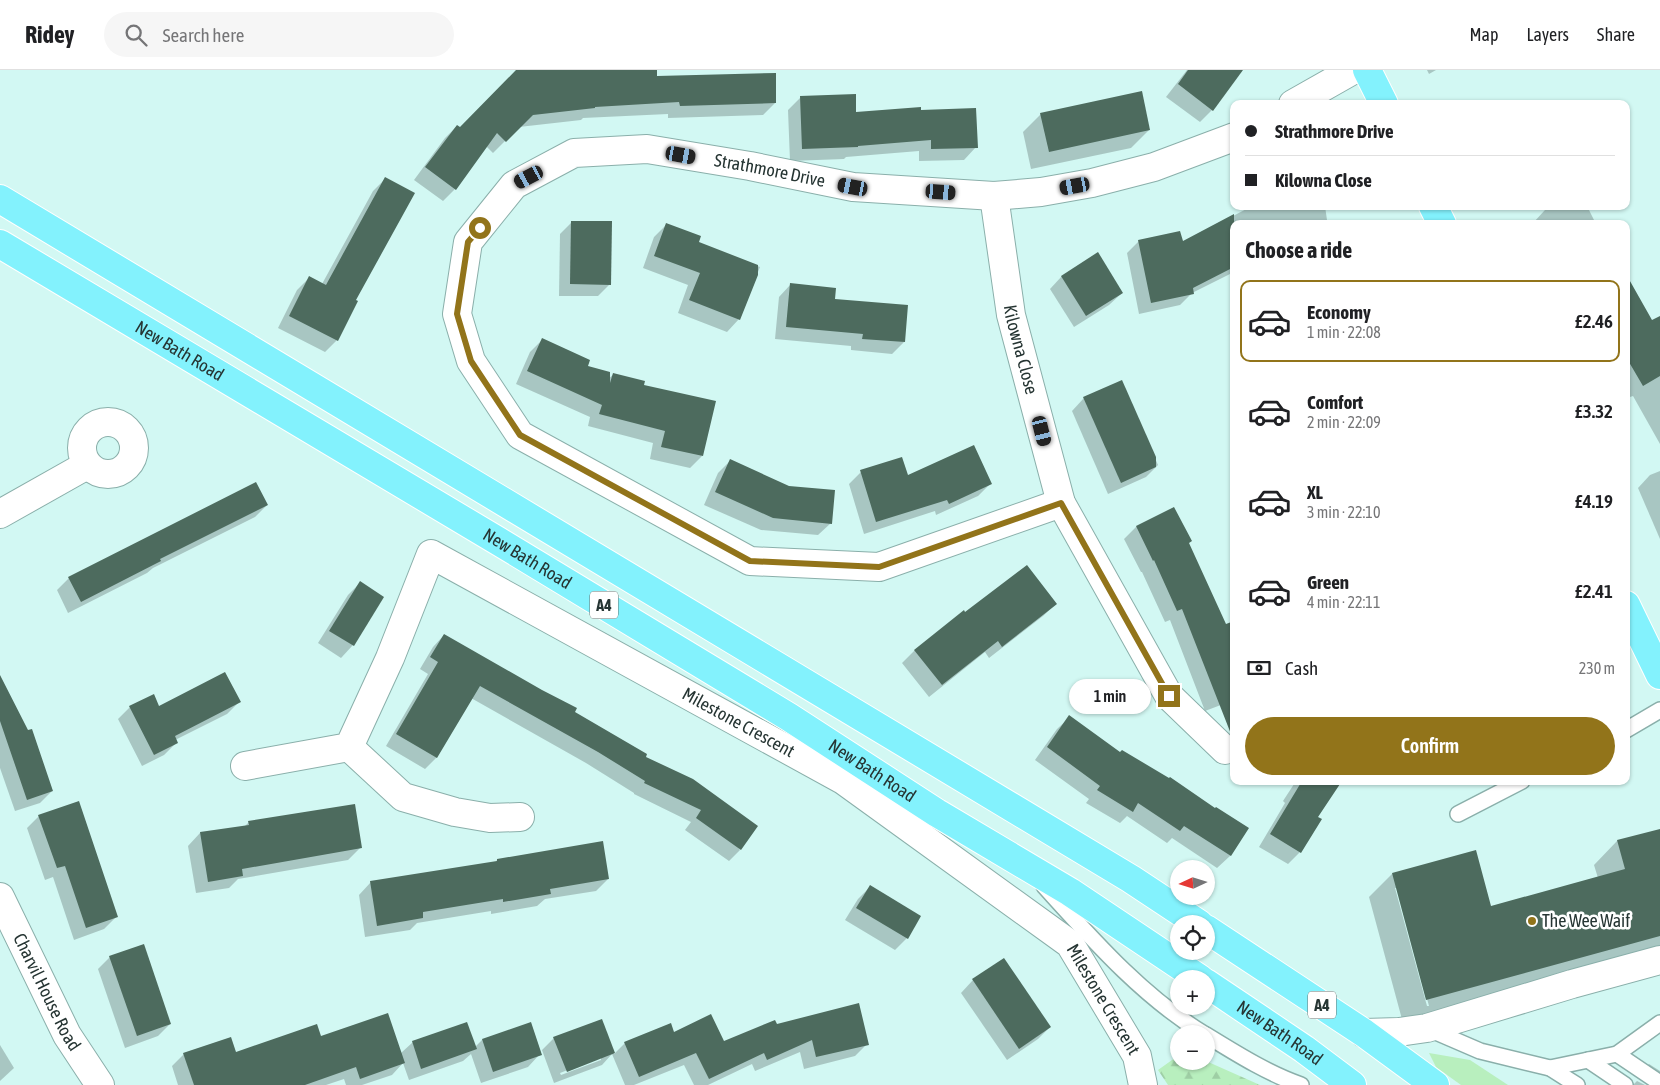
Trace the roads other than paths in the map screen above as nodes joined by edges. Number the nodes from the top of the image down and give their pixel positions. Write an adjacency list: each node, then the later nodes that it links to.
1 (1353, 70): 3 (street)
2 (1367, 70): 4 (main road)
3 (1300, 100)
4 (1382, 100)
5 (1230, 138): 6 (street, Strathmore Drive)
6 (994, 196): 10 (street, Kilowna Close); 10 (street, Strathmore Drive)
7 (0, 199): 24 (main road, New Bath Road / A4)
8 (0, 244): 22 (main road, New Bath Road / A4)
9 (87, 465): 11 (street)
10 (1061, 503): 17 (street, Kilowna Close)
11 (0, 514)
12 (1630, 612): 13 (main road)
13 (1660, 675)
14 (1660, 710): 15 (lane)
15 (1630, 728)
16 (349, 747): 18 (street); 21 (street); 39 (street, Milestone Crescent)
17 (1225, 750)
18 (245, 766)
19 (1514, 785): 20 (lane)
20 (1458, 814)
21 (520, 817)
22 (1026, 866): 27 (main road, New Bath Road / A4); 30 (lane)
23 (0, 897): 38 (street, Charvil House Road)
24 (1185, 915)
25 (1215, 934): 32 (main road, A4)
26 (1660, 960): 31 (street)
27 (1186, 970)
28 (1215, 989): 41 (main road, New Bath Road)
29 (1660, 1023): 34 (lane)
30 (1189, 1025)
31 (1427, 1028): 32 (street); 36 (lane)
32 (1364, 1033): 42 (main road, A4)
33 (1215, 1040): 40 (lane)
34 (1617, 1054): 35 (lane); 37 (lane)
35 (1588, 1060): 36 (lane); 44 (lane)
36 (1550, 1068): 43 (lane)
37 (1660, 1083)
38 (100, 1085)
39 (1143, 1085)
40 (1301, 1085)
41 (1352, 1085)
42 (1435, 1085)
43 (1576, 1085)
44 (1625, 1085)

